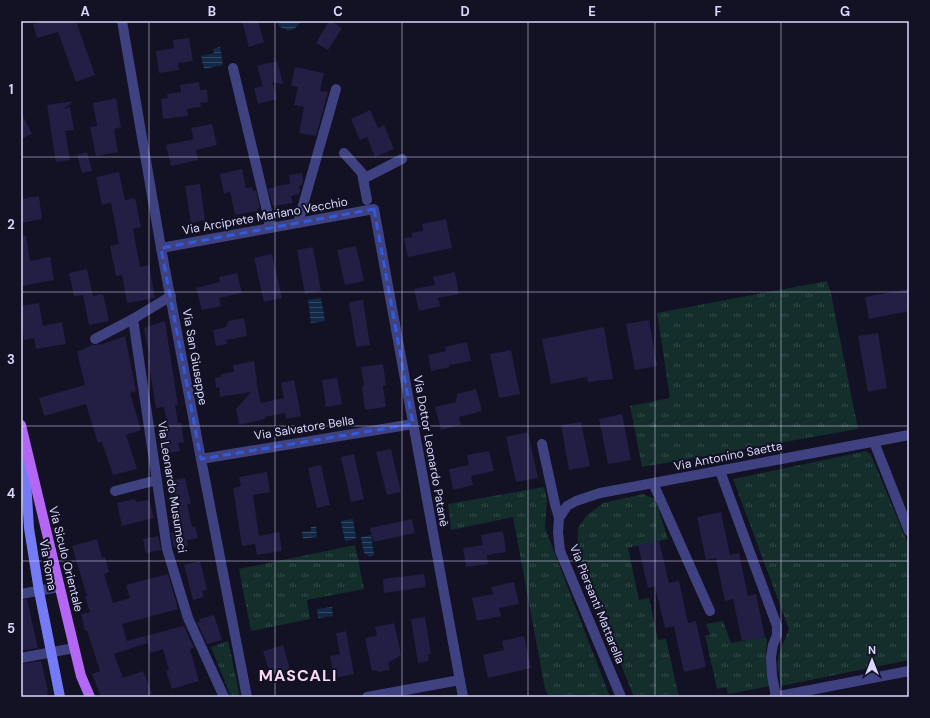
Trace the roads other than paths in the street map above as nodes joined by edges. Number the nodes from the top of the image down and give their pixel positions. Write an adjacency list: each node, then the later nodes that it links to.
1 (122, 21): 11 (street, Via San Giuseppe)
2 (233, 68): 10 (street)
3 (336, 88): 9 (street)
4 (344, 153): 6 (street)
5 (402, 159): 6 (street)
6 (363, 178): 7 (street)
7 (367, 200)
8 (374, 209): 9 (street, Via Arciprete Mariano Vecchio); 15 (street, Via Dottor Leonardo Patanè)
9 (298, 223): 10 (street, Via Arciprete Mariano Vecchio)
10 (270, 228): 11 (street, Via Arciprete Mariano Vecchio)
11 (161, 248): 12 (street, Via San Giuseppe)
12 (171, 296): 13 (street); 21 (street, Via San Giuseppe)
13 (133, 319): 14 (street); 23 (street, Via Leonardo Musumeci)
14 (95, 339)
15 (413, 424): 21 (street, Via Salvatore Bella); 37 (street, Via Dottor Leonardo Patanè)
16 (21, 426): 18 (main road, Via Siculo Orientale)
17 (909, 435): 19 (street, Via Antonino Saetta)
18 (23, 436): 27 (street, Via Roma); 29 (main road, Via Siculo Orientale)
19 (874, 442): 22 (street, Via Antonino Saetta); 28 (street)
20 (542, 444): 26 (street, Via Piersanti Mattarella)
21 (200, 459): 41 (street, Via San Giuseppe)
22 (720, 471): 24 (street, Via Antonino Saetta); 45 (street)
23 (157, 480): 25 (street); 40 (street, Via Leonardo Musumeci)
24 (653, 483): 26 (street, Via Antonino Saetta); 32 (street)
25 (115, 491)
26 (559, 518): 44 (street, Via Piersanti Mattarella)
27 (25, 529): 30 (street, Via Roma)
28 (909, 531)
29 (60, 587): 30 (street); 33 (main road, Via Siculo Orientale)
30 (39, 591): 31 (street); 34 (street, Via Roma)
31 (21, 594)
32 (710, 612)
33 (74, 648): 34 (street); 39 (main road, Via Siculo Orientale)
34 (51, 652): 35 (street); 38 (street, Via Roma)
35 (21, 658)
36 (909, 671): 45 (street)
37 (460, 680): 42 (street); 43 (street, Via Dottor Leonardo Patanè)
38 (60, 697)
39 (90, 697)
40 (224, 697)
41 (247, 697)
42 (367, 697)
43 (464, 697)
44 (621, 697)
45 (775, 697)

